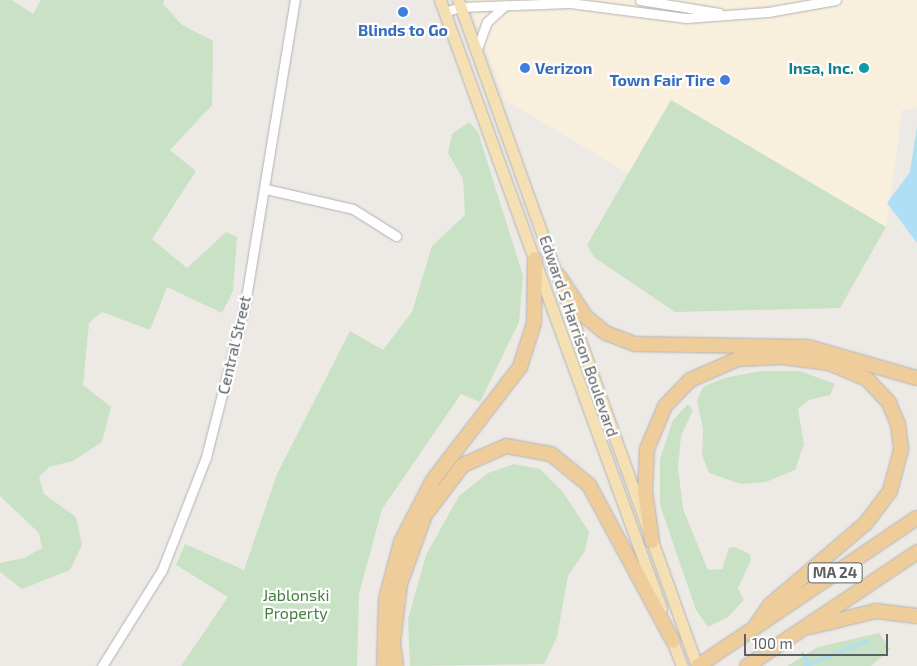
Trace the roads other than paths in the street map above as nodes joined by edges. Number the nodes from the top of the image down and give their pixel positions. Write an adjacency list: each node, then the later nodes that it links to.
1 (295, 0): 10 (street, Central Street)
2 (440, 0): 7 (main road, Edward S Harrison Boulevard)
3 (640, 0): 8 (street)
4 (836, 0): 8 (street)
5 (462, 2): 6 (street); 7 (street); 9 (main road, Edward S Harrison Boulevard)
6 (505, 5): 8 (street); 9 (street)
7 (444, 12): 12 (main road, Edward S Harrison Boulevard)
8 (721, 14)
9 (477, 49): 13 (main road, Edward S Harrison Boulevard)
10 (266, 188): 11 (street); 22 (street, Central Street)
11 (396, 236)
12 (535, 259): 21 (main road, Edward S Harrison Boulevard); 23 (highway)
13 (558, 275): 14 (highway); 16 (main road, Edward S Harrison Boulevard)
14 (917, 378)
15 (917, 518): 19 (highway, MA 24)
16 (652, 541): 19 (highway); 26 (main road, Edward S Harrison Boulevard)
17 (917, 552): 20 (highway, MA 24)
18 (917, 616): 20 (highway)
19 (754, 628): 26 (highway, MA 24)
20 (804, 628): 27 (highway, MA 24)
21 (673, 641): 24 (highway); 25 (main road, Edward S Harrison Boulevard)
22 (102, 666)
23 (384, 666)
24 (396, 666)
25 (682, 666)
26 (697, 666)
27 (747, 666)

